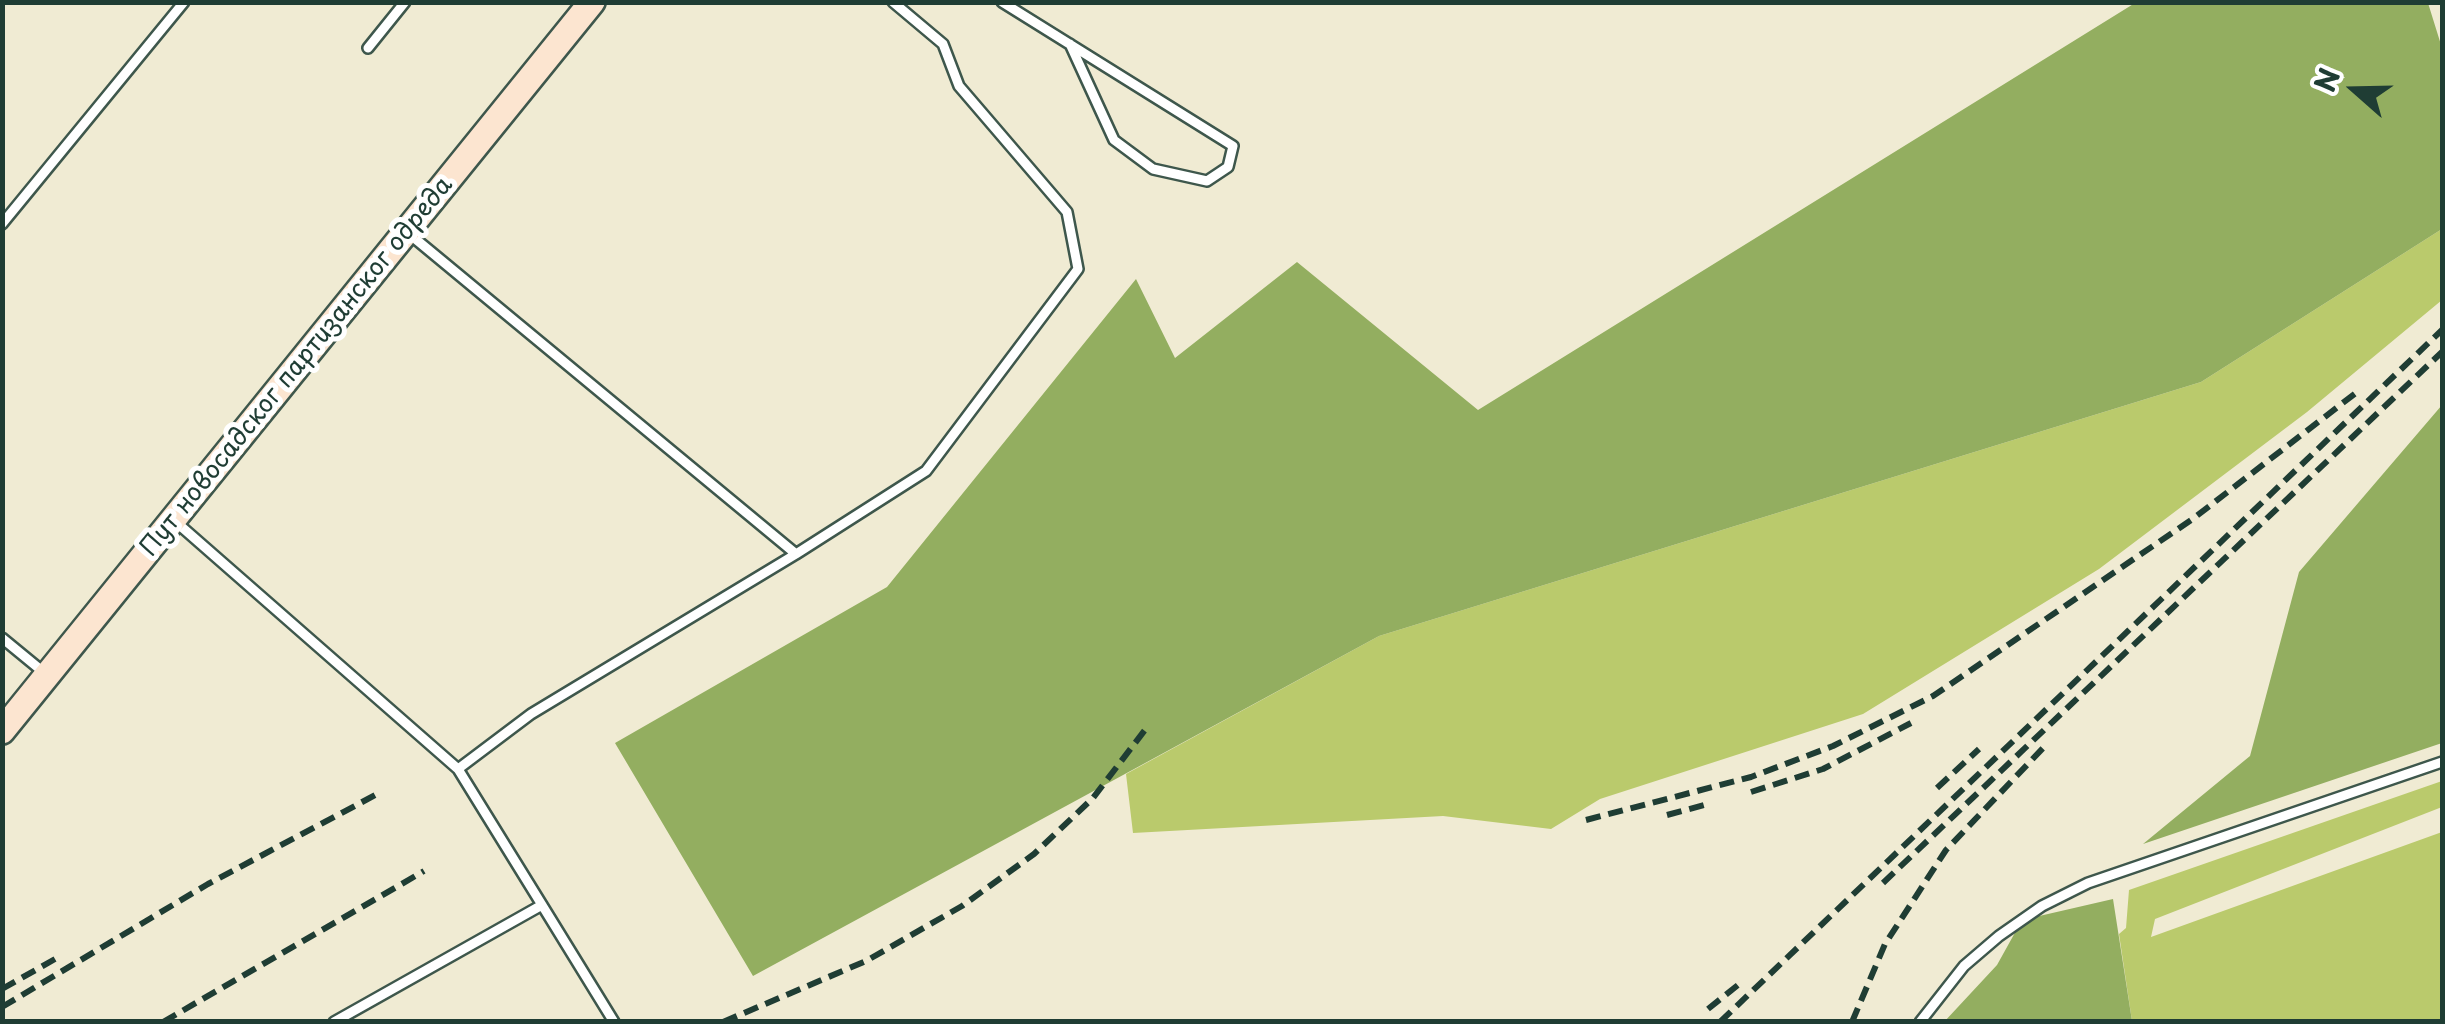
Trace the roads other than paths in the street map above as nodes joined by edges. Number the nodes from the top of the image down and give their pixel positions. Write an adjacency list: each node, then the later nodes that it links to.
1 (184, 2): 8 (lane)
2 (405, 2): 7 (lane)
3 (592, 2): 9 (street, Пут новосадског партизанског одреда)
4 (893, 2): 11 (lane)
5 (1002, 2): 6 (lane)
6 (1070, 44): 6 (lane)
7 (368, 48)
8 (2, 224)
9 (404, 231): 10 (street, Пут новосадског партизанског одреда); 11 (lane)
10 (174, 520): 13 (street, Пут новосадског партизанског одреда); 16 (lane)
11 (796, 554): 16 (lane)
12 (2, 638): 13 (lane)
13 (48, 676): 14 (street, Пут новосадског партизанског одреда)
14 (2, 732)
15 (2442, 762): 20 (lane)
16 (458, 769): 17 (lane)
17 (542, 904): 18 (lane); 19 (lane)
18 (334, 1022)
19 (614, 1022)
20 (1920, 1022)

